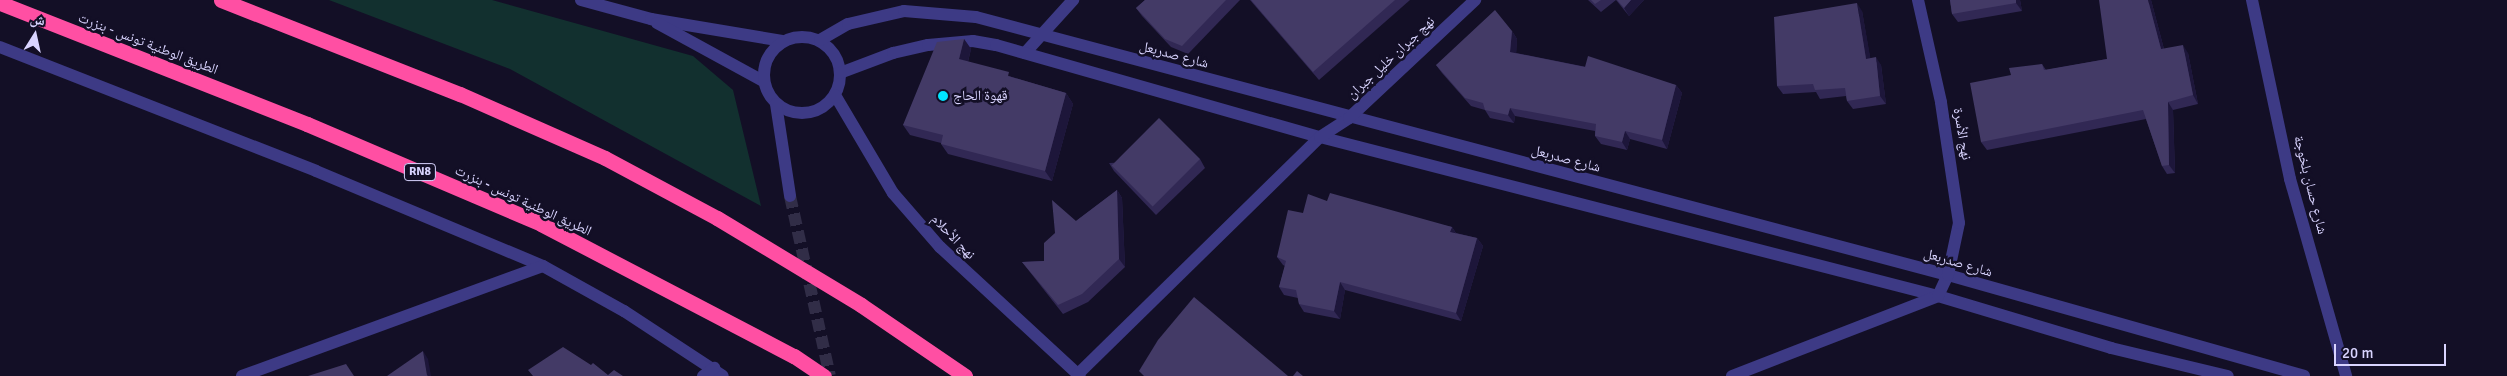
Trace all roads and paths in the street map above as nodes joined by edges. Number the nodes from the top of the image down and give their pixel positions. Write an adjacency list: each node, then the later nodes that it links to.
1 (221, 0): 29 (highway)
2 (581, 0): 8 (street)
3 (1073, 0): 9 (street)
4 (1475, 0): 18 (street, نهج جبران خليل جبران)
5 (1918, 0): 22 (street, نهج الأسرة)
6 (2252, 0): 33 (street, شارع حسان بلخوجة)
7 (0, 3): 28 (highway, الطريق الوطنية تونس - بنزرت / RN8)
8 (651, 19): 11 (street); 15 (street)
9 (1040, 35): 10 (street, شارع صدربعل); 13 (street); 18 (street, شارع صدربعل)
10 (820, 40): 11 (street); 14 (street)
11 (782, 41): 15 (street)
12 (0, 47): 21 (street)
13 (1025, 53): 14 (street); 19 (street)
14 (840, 73): 16 (street)
15 (763, 81): 17 (street)
16 (835, 95): 17 (street); 25 (street, نهج الأحلام)
17 (776, 104): 20 (street)
18 (1350, 118): 19 (street, نهج جبران خليل جبران); 22 (street, شارع صدربعل)
19 (1320, 137): 23 (street); 25 (street, نهج جبران خليل جبران)
20 (790, 196)
21 (543, 266): 24 (street); 26 (street)
22 (1948, 275): 23 (street, نهج الأسرة); 32 (street, شارع صدربعل)
23 (1938, 296): 30 (street); 31 (street)
24 (719, 372): 27 (street)
25 (1079, 375)
26 (242, 376)
27 (703, 376)
28 (824, 376)
29 (964, 376)
30 (1732, 376)
31 (2228, 376)
32 (2304, 376)
33 (2346, 376)

